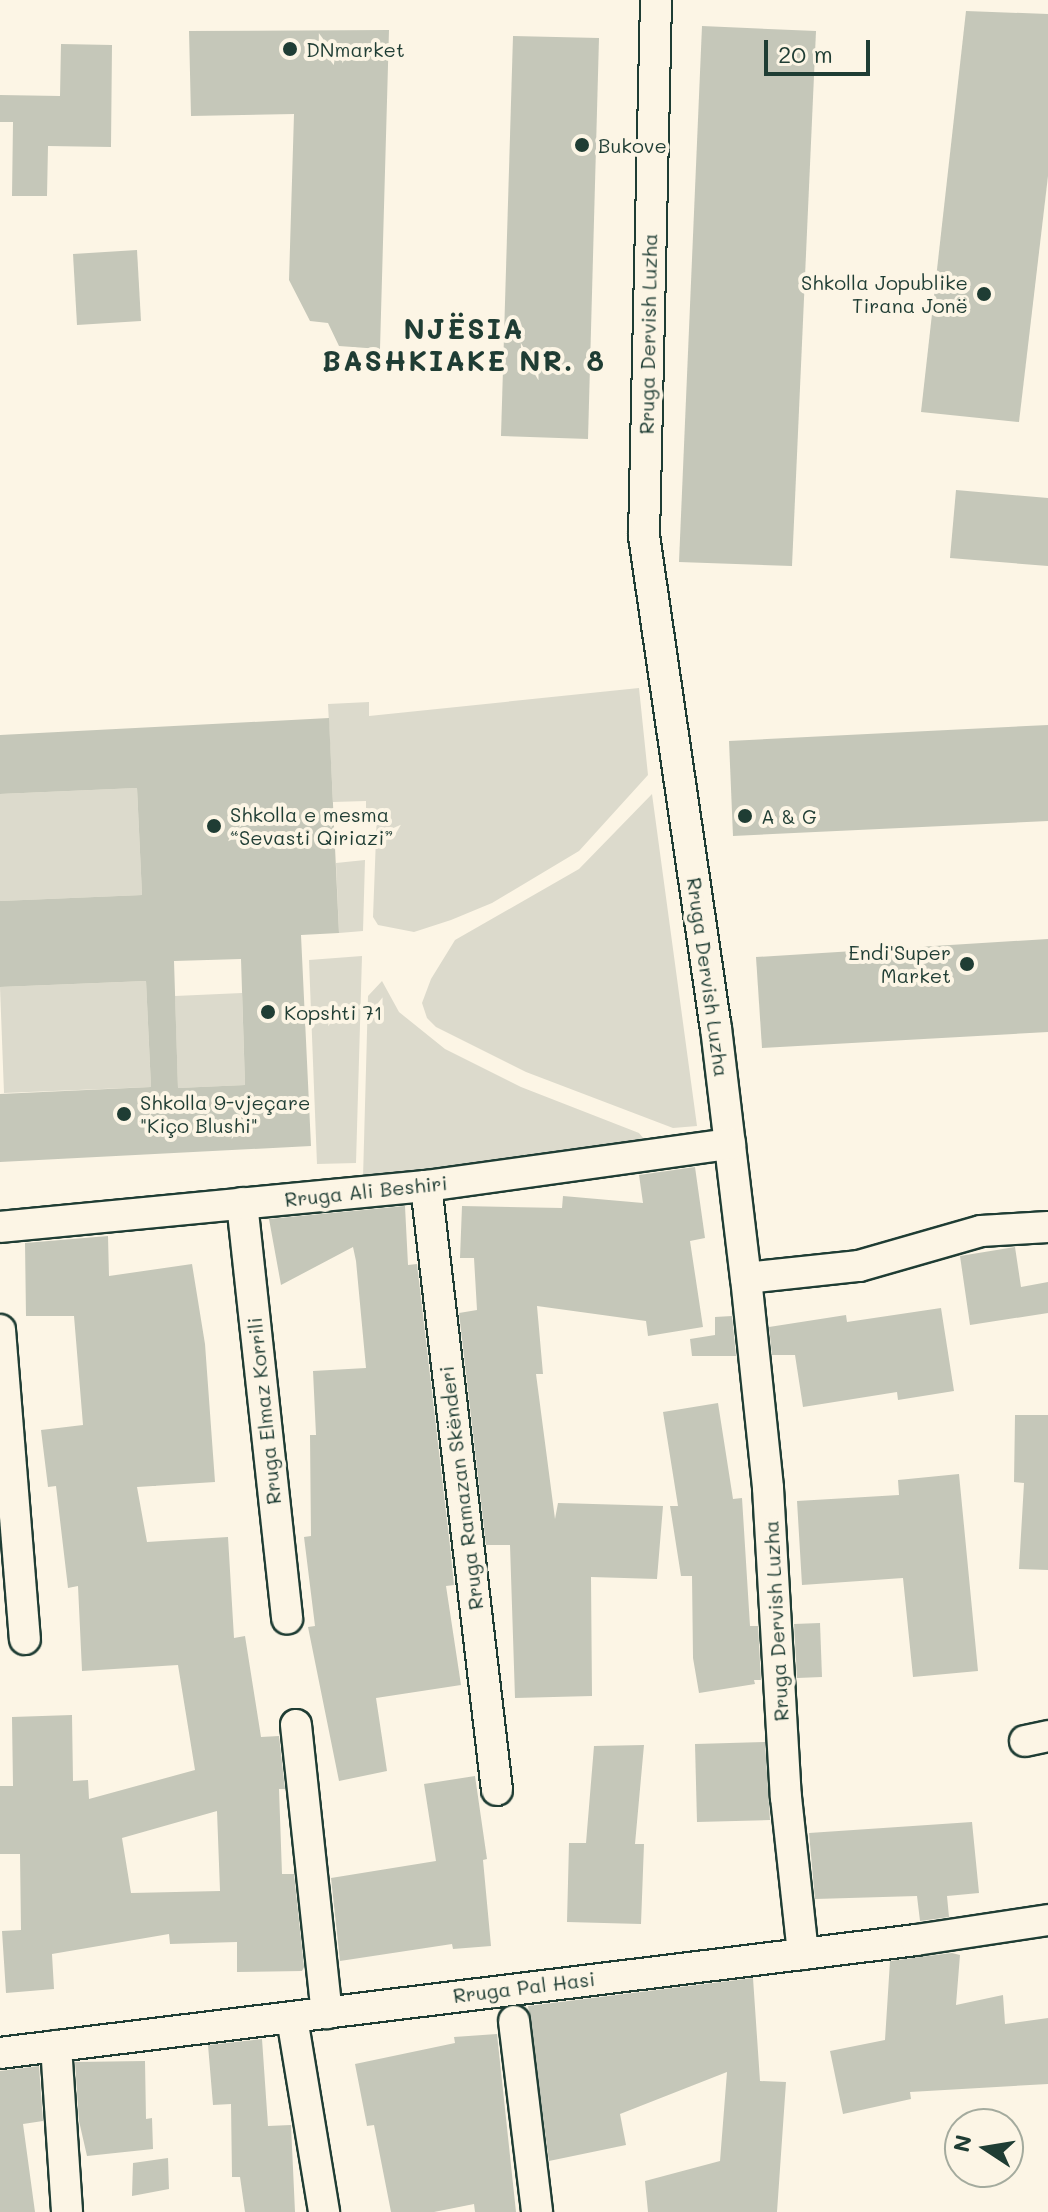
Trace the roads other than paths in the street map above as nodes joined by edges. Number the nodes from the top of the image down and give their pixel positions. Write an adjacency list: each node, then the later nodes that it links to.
1 (656, 0): 2 (street, Rruga Dervish Luzha)
2 (730, 1144): 3 (street, Rruga Ali Beshiri); 7 (street, Rruga Dervish Luzha)
3 (426, 1186): 4 (street, Rruga Ali Beshiri); 12 (street, Rruga Ramazan Skënderi)
4 (242, 1203): 5 (street, Rruga Ali Beshiri); 9 (street, Rruga Elmaz Korrili)
5 (0, 1227)
6 (1048, 1227): 7 (street)
7 (746, 1278): 14 (street, Rruga Dervish Luzha)
8 (0, 1330): 10 (street)
9 (287, 1619)
10 (25, 1639)
11 (296, 1725): 15 (street)
12 (497, 1790)
13 (1048, 1920): 14 (street, Rruga Pal Hasi)
14 (803, 1954): 15 (street, Rruga Pal Hasi)
15 (327, 2013): 16 (street, Rruga Pal Hasi)
16 (292, 2018): 18 (street, Rruga Pal Hasi); 21 (street)
17 (514, 2021): 22 (street)
18 (56, 2046): 19 (street, Rruga Pal Hasi); 20 (street)
19 (0, 2053)
20 (67, 2212)
21 (324, 2212)
22 (537, 2212)

